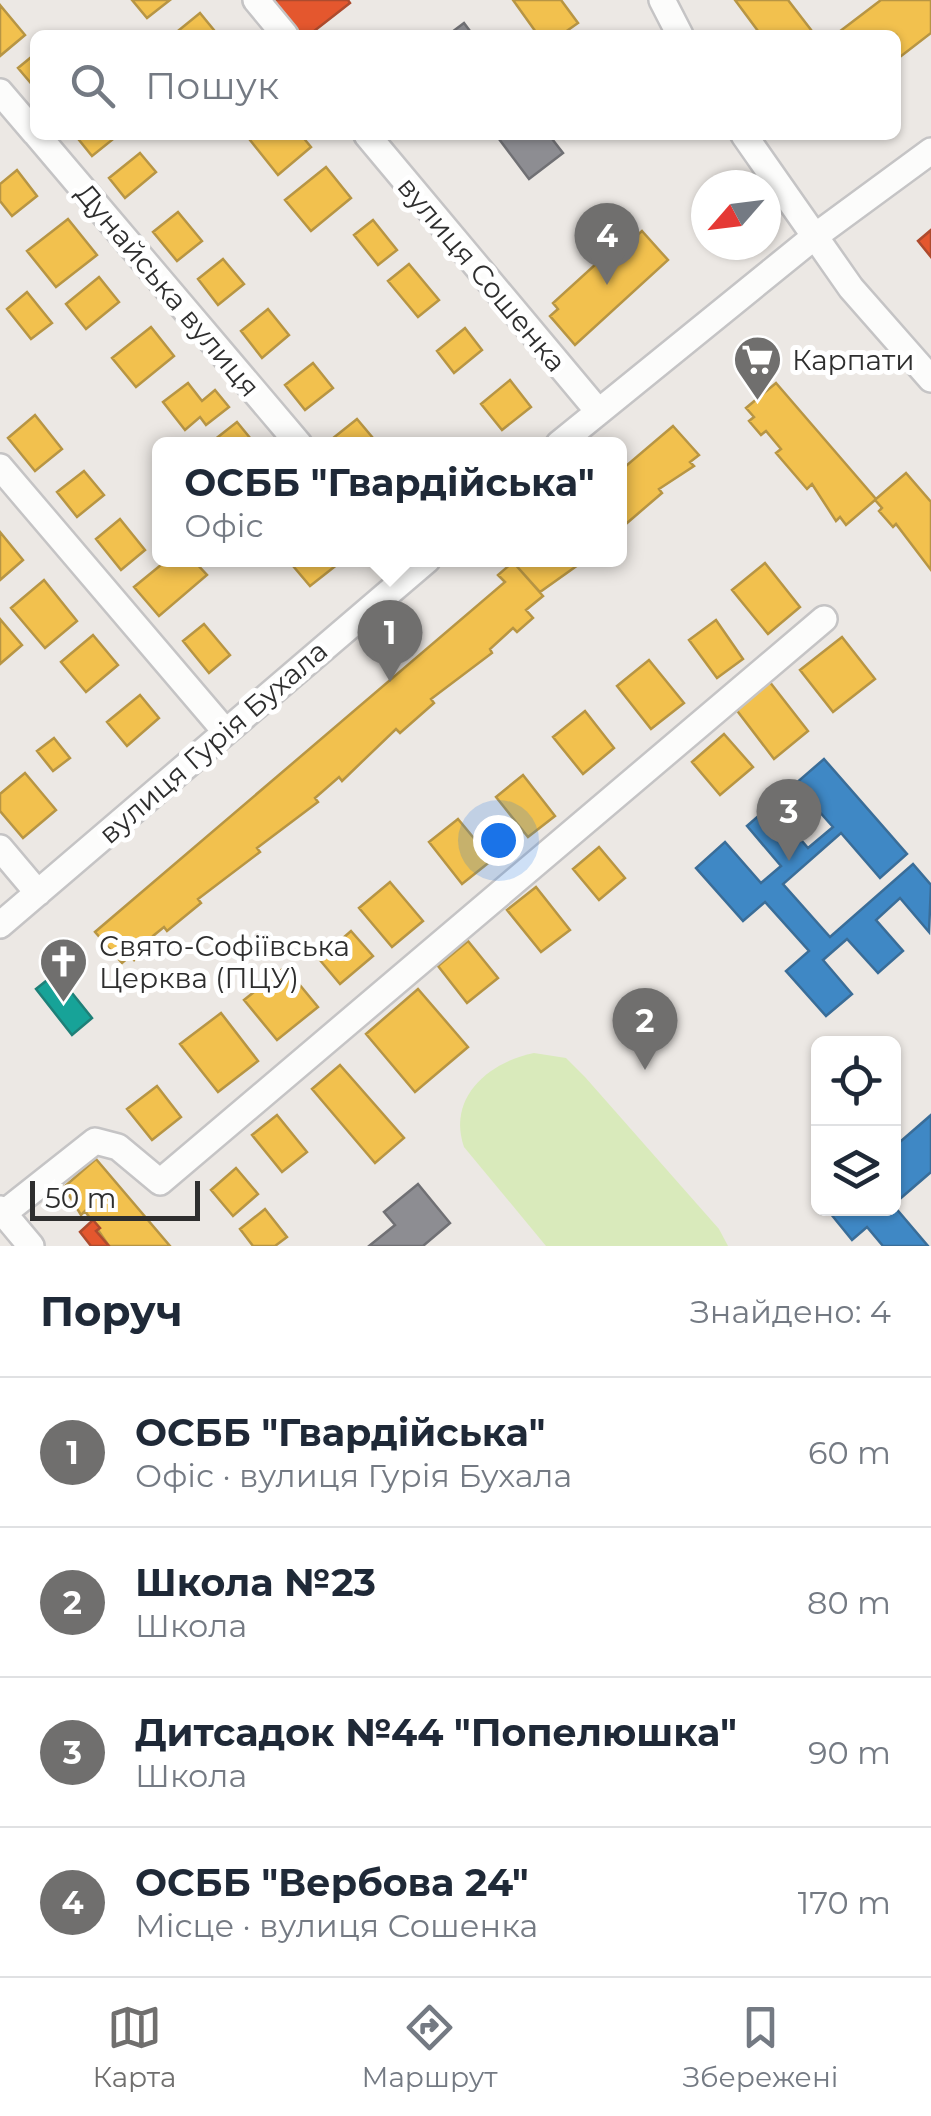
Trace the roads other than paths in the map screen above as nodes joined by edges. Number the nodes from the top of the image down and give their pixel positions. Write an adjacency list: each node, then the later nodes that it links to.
1 (256, 0): 3 (street)
2 (662, 0): 4 (street)
3 (281, 30)
4 (677, 30)
5 (0, 92): 6 (street, Дунайська вулиця)
6 (30, 127)
7 (41, 140): 14 (street, Дунайська вулиця)
8 (371, 140): 13 (street, вулиця Сошенка)
9 (747, 140): 11 (street)
10 (931, 151): 11 (street)
11 (814, 237): 12 (street); 13 (street)
12 (931, 380)
13 (598, 411): 15 (street)
14 (293, 437)
15 (568, 437)
16 (0, 467): 19 (street)
17 (408, 567): 19 (street, вулиця Гурія Бухала)
18 (824, 619): 23 (street)
19 (225, 731): 21 (street, вулиця Гурія Бухала)
20 (0, 848): 21 (street)
21 (38, 893): 22 (street, вулиця Гурія Бухала)
22 (0, 925)
23 (2, 1211): 24 (street)
24 (32, 1246)

